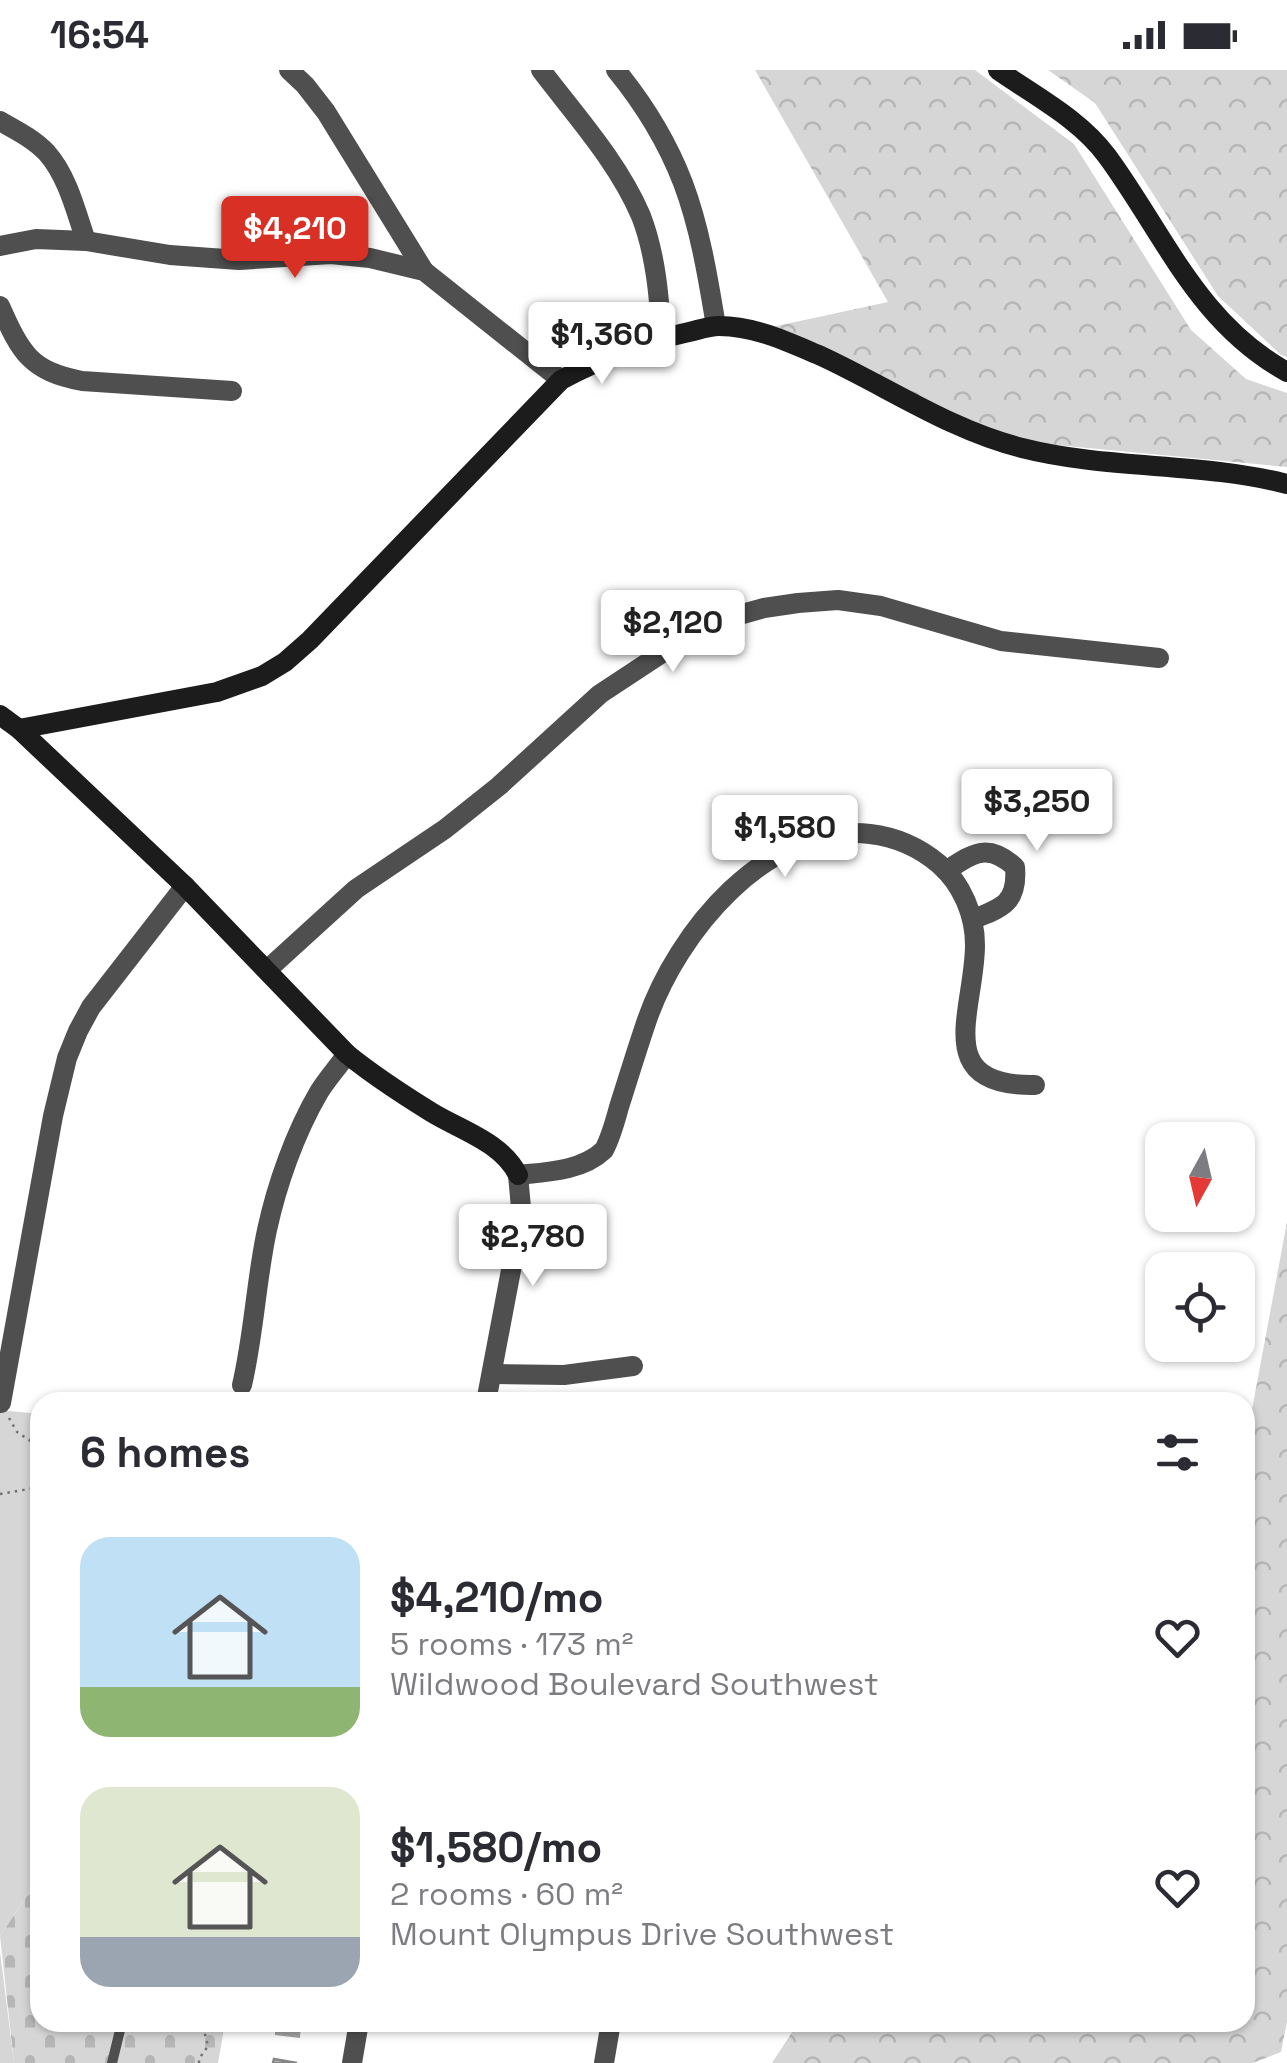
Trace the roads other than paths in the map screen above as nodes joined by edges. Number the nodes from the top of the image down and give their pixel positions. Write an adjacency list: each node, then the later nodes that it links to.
1 (289, 70): 8 (street)
2 (540, 70): 11 (street)
3 (616, 70): 10 (street)
4 (998, 70): 12 (street)
5 (0, 121): 6 (street)
6 (86, 241): 7 (street); 8 (street)
7 (0, 246)
8 (424, 271): 13 (street)
9 (0, 306): 14 (street)
10 (716, 326): 11 (street); 15 (street)
11 (662, 338): 13 (street)
12 (1287, 372)
13 (561, 380): 18 (street)
14 (232, 390)
15 (1287, 484)
16 (1158, 658): 22 (street)
17 (0, 715): 18 (street)
18 (18, 729): 20 (street)
19 (946, 870): 21 (street); 21 (street); 25 (street)
20 (185, 886): 22 (street); 30 (street)
21 (973, 919): 24 (street)
22 (267, 970): 23 (street)
23 (347, 1054): 25 (street); 28 (street)
24 (1035, 1086)
25 (518, 1175): 27 (street)
26 (634, 1366): 27 (street)
27 (492, 1374): 29 (street)
28 (242, 1384)
29 (488, 1392)
30 (2, 1403)
31 (120, 2032): 34 (lane)
32 (357, 2032): 35 (street)
33 (609, 2032): 36 (street)
34 (112, 2063)
35 (352, 2063)
36 (604, 2063)

